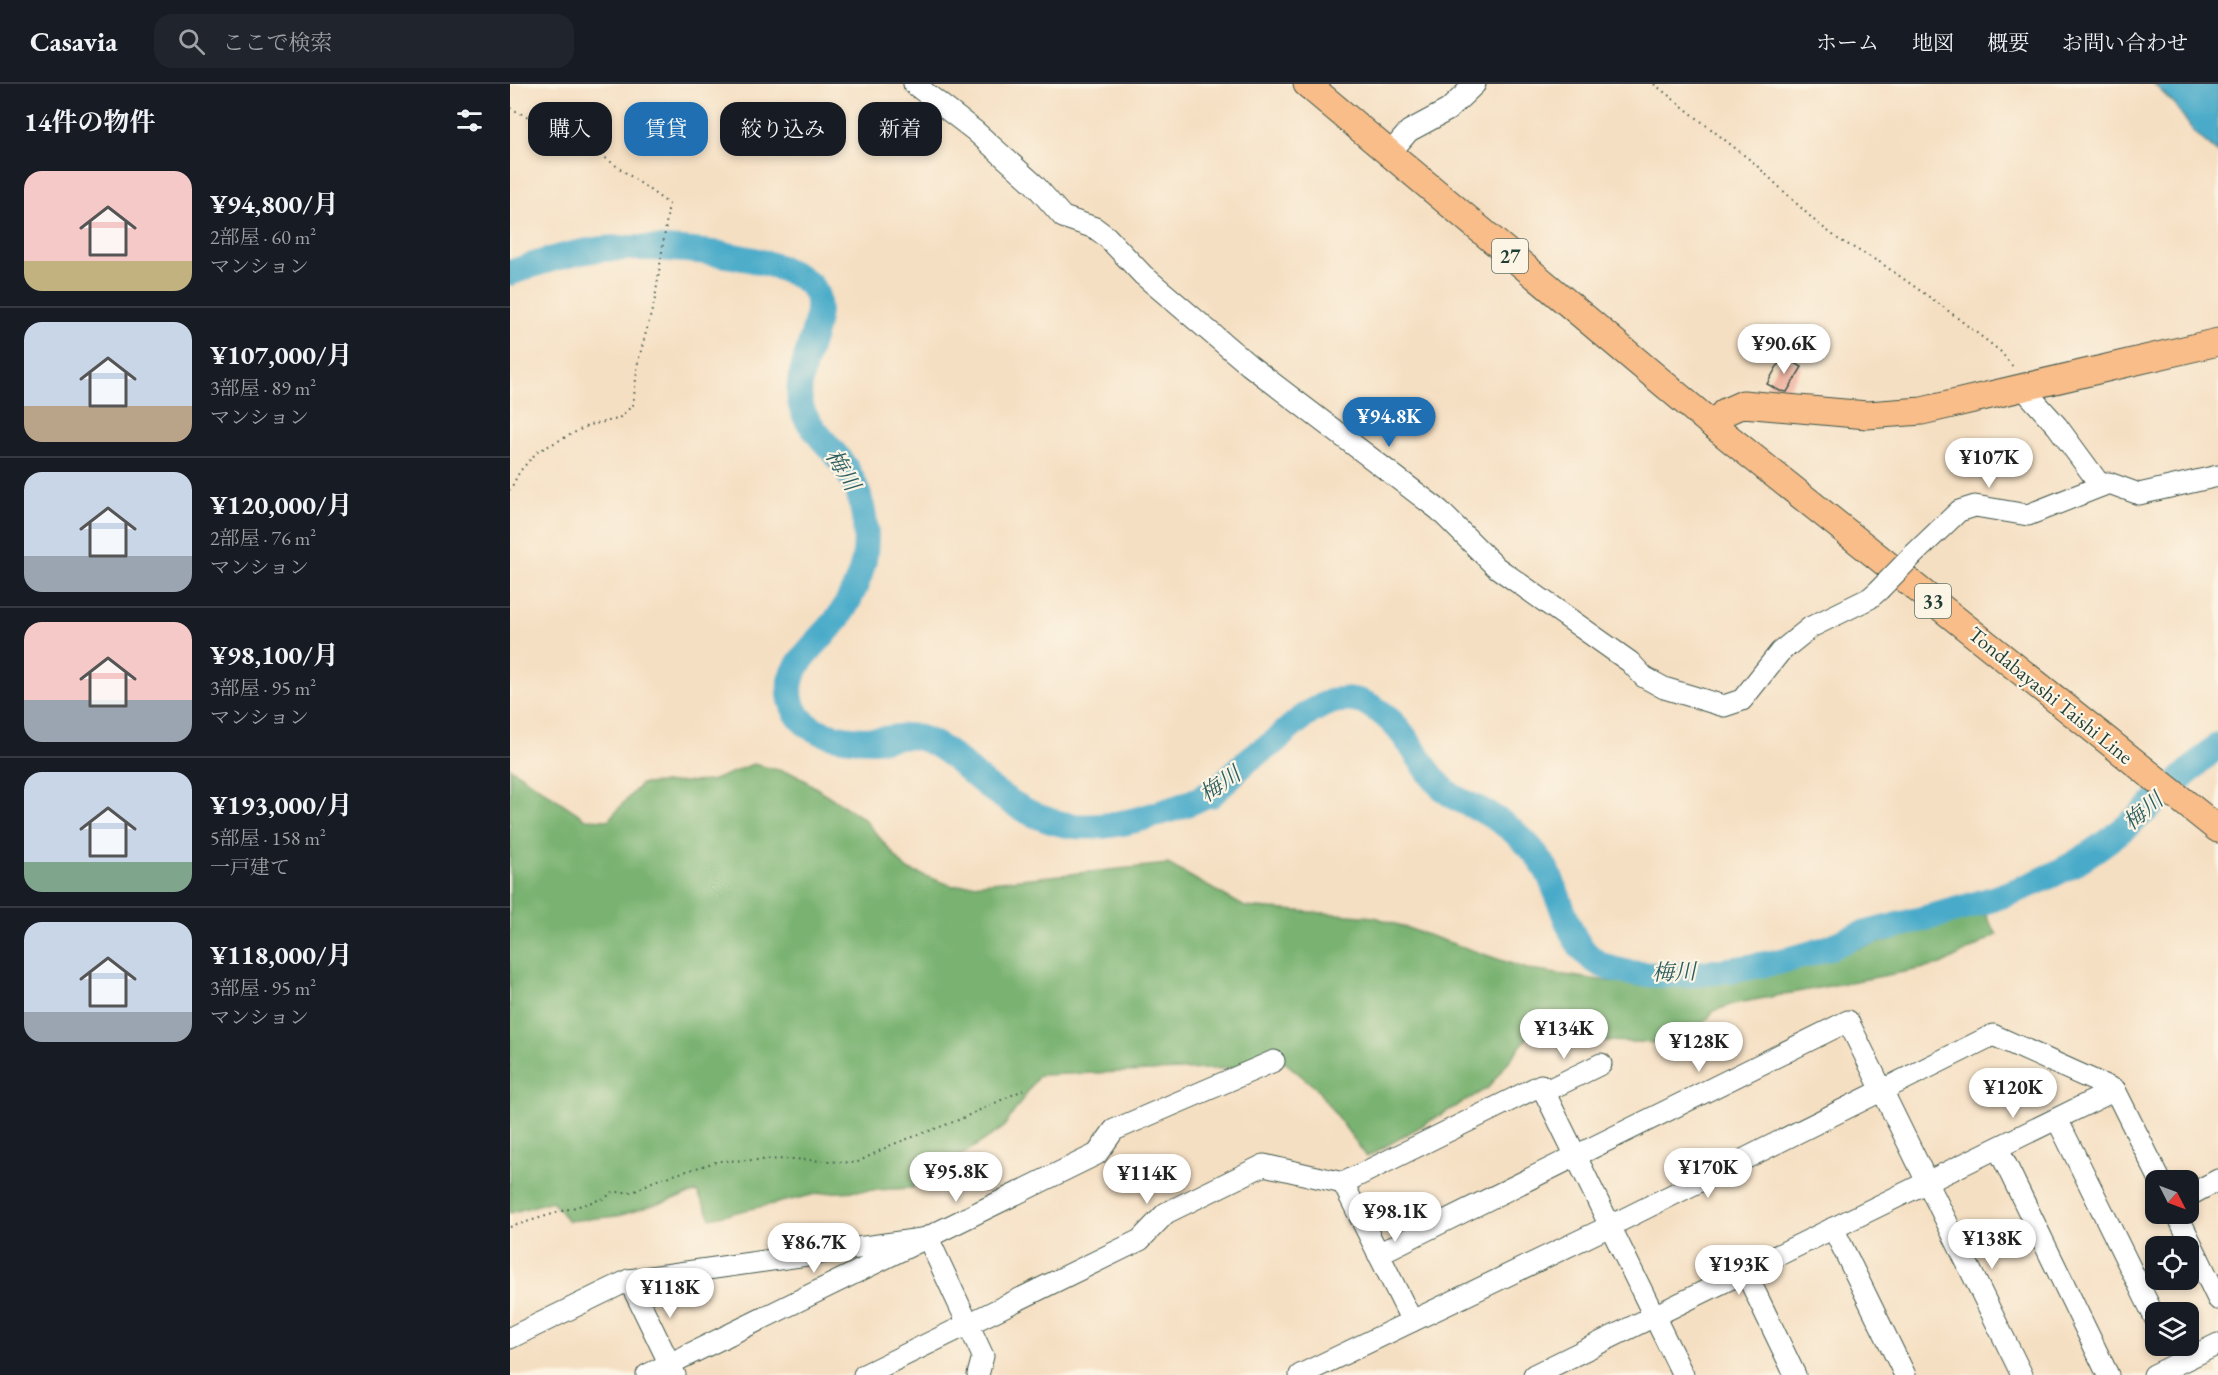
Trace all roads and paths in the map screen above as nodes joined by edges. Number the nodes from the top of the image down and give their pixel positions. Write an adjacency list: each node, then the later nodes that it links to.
1 (914, 84): 11 (street, bridge)
2 (1307, 84): 6 (main road, 27)
3 (1475, 84): 6 (street)
4 (1654, 84): 8 (path)
5 (510, 108): 12 (path)
6 (1390, 153): 9 (main road, 27)
7 (2218, 342): 8 (main road)
8 (2027, 388): 9 (main road); 11 (street)
9 (1714, 426): 13 (main road, Tondabayashi Taishi Line / 33)
10 (2218, 476): 11 (street)
11 (2101, 486)
12 (510, 490)
13 (2218, 829)
14 (1274, 1061): 32 (street)
15 (1601, 1064): 19 (street)
16 (1023, 1090): 30 (path)
17 (1884, 1090): 18 (street); 22 (street); 25 (street); 29 (street)
18 (2115, 1090): 20 (street); 23 (street)
19 (1544, 1092): 22 (street); 26 (street)
20 (2057, 1119): 21 (street); 37 (street)
21 (1998, 1148): 25 (street); 55 (street)
22 (1575, 1156): 29 (street); 33 (street)
23 (2155, 1170)
24 (2218, 1180): 27 (street)
25 (1927, 1182): 31 (street); 54 (street)
26 (1343, 1183): 33 (street); 40 (street)
27 (2199, 1190)
28 (2182, 1224): 36 (street)
29 (1610, 1226): 38 (street); 39 (street)
30 (510, 1227)
31 (1833, 1228): 34 (street); 53 (street)
32 (928, 1238): 35 (street); 40 (street); 45 (street)
33 (1378, 1254): 39 (street)
34 (1745, 1271): 38 (street); 52 (street)
35 (629, 1280): 41 (street); 45 (street)
36 (2218, 1299)
37 (2147, 1302)
38 (1654, 1316): 50 (street); 51 (street)
39 (1412, 1321): 43 (street)
40 (967, 1325): 47 (street); 48 (street)
41 (510, 1338)
42 (2218, 1344): 44 (street)
43 (1342, 1366): 49 (street)
44 (2167, 1366)
45 (672, 1370): 46 (street)
46 (647, 1375)
47 (864, 1375)
48 (978, 1375)
49 (1300, 1375)
50 (1534, 1375)
51 (1683, 1375)
52 (1795, 1375)
53 (1905, 1375)
54 (2022, 1375)
55 (2108, 1375)

